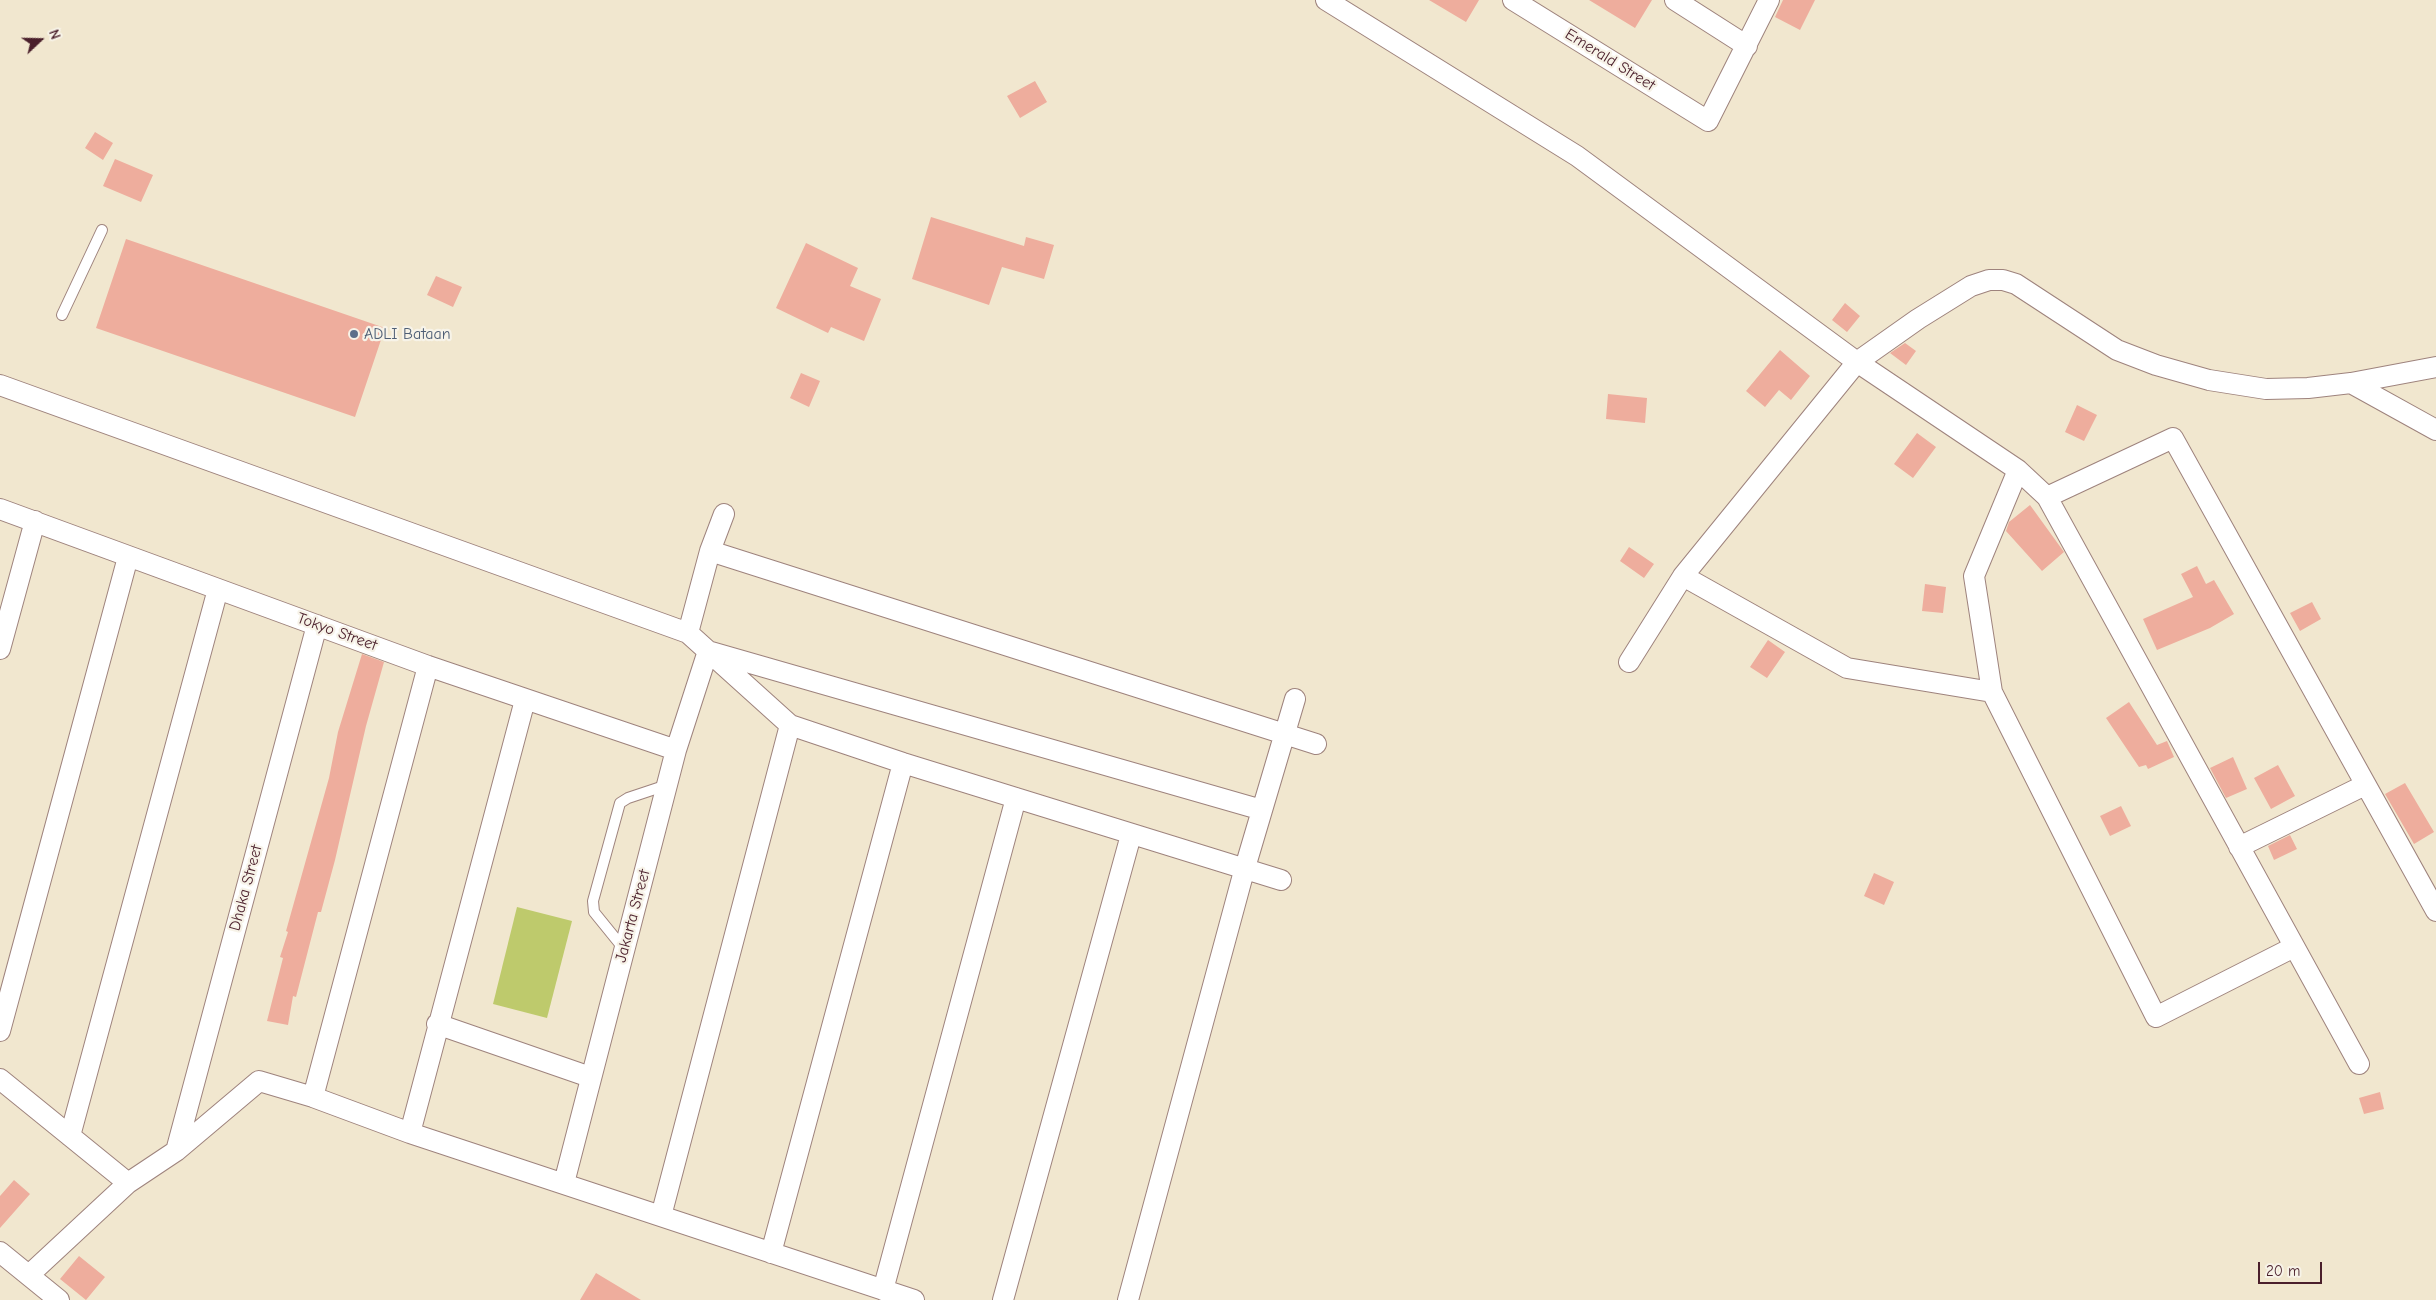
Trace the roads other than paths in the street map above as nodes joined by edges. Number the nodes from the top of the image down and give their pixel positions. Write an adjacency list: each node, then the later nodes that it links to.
1 (1326, 0): 8 (street)
2 (1513, 0): 5 (street, Emerald Street)
3 (1675, 0): 5 (street)
4 (1769, 0): 5 (street)
5 (1747, 46)
6 (102, 230): 7 (lane)
7 (62, 315)
8 (1857, 362): 10 (street); 13 (street); 20 (street)
9 (2436, 367): 10 (street)
10 (2350, 383): 12 (street)
11 (0, 385): 23 (street)
12 (2436, 430)
13 (2018, 470): 14 (street); 28 (street)
14 (2046, 497): 37 (street); 41 (street)
15 (0, 508): 17 (street, Tokyo Street)
16 (724, 514): 18 (street)
17 (34, 521): 19 (street, Tokyo Street); 24 (street)
18 (710, 551): 23 (street); 32 (street)
19 (128, 556): 21 (street, Tokyo Street); 48 (street)
20 (1683, 576): 26 (street); 28 (street)
21 (218, 589): 22 (street, Tokyo Street); 54 (street)
22 (317, 625): 27 (street, Tokyo Street); 55 (street, Dhaka Street)
23 (688, 633): 25 (street)
24 (0, 649)
25 (708, 650): 31 (street); 34 (street, Jakarta Street); 39 (street)
26 (1629, 662)
27 (428, 666): 29 (street, Tokyo Street); 52 (street)
28 (1992, 692): 45 (street)
29 (525, 700): 34 (street, Tokyo Street); 47 (street)
30 (1295, 700): 32 (street)
31 (790, 724): 35 (street); 58 (street)
32 (1285, 734): 33 (street); 39 (street)
33 (1316, 744)
34 (676, 750): 36 (street, Jakarta Street)
35 (903, 763): 38 (street); 60 (street)
36 (667, 785): 46 (street, Jakarta Street); 46 (lane)
37 (2365, 786): 41 (street); 44 (street)
38 (1016, 798): 40 (street); 62 (street)
39 (1262, 810): 42 (street)
40 (1131, 834): 42 (street); 65 (street)
41 (2240, 848): 45 (street)
42 (1244, 871): 43 (street); 66 (street)
43 (1281, 880)
44 (2436, 911)
45 (2294, 947): 49 (street)
46 (624, 948): 50 (street, Jakarta Street)
47 (438, 1024): 50 (street); 53 (street)
48 (0, 1031)
49 (2359, 1064)
50 (590, 1077): 57 (street, Jakarta Street)
51 (0, 1078): 54 (street)
52 (313, 1097): 53 (street); 55 (street)
53 (410, 1133): 57 (street)
54 (70, 1136): 56 (street)
55 (176, 1151): 56 (street)
56 (128, 1183): 61 (street)
57 (564, 1183): 58 (street)
58 (661, 1216): 60 (street)
59 (0, 1252): 61 (street)
60 (771, 1254): 62 (street)
61 (28, 1275): 63 (street)
62 (883, 1290): 64 (street)
63 (59, 1300)
64 (914, 1300)
65 (1003, 1300)
66 (1128, 1300)

